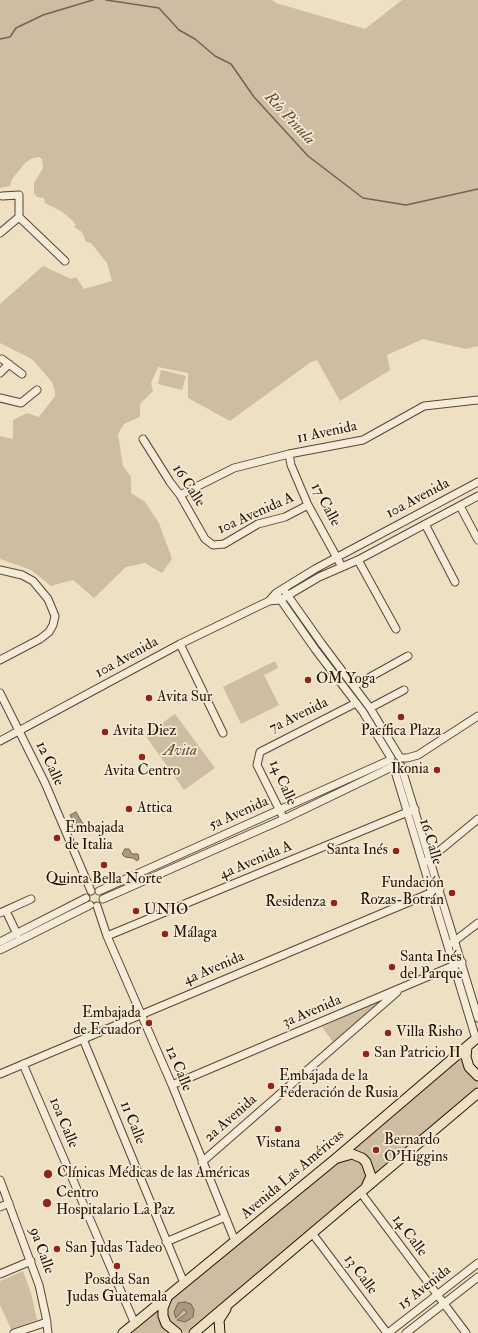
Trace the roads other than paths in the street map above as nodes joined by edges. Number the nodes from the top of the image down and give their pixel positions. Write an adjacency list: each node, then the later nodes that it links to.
1 (2, 196): 2 (street)
2 (19, 217): 3 (street); 4 (street)
3 (0, 233)
4 (65, 261)
5 (2, 359): 6 (street)
6 (9, 364): 7 (street); 8 (street)
7 (0, 373)
8 (22, 374)
9 (36, 390): 10 (street)
10 (0, 398)
11 (478, 400): 13 (street, 11 Avenida)
12 (143, 439): 15 (street, 16 Calle)
13 (289, 454): 15 (street, 11 Avenida); 18 (street, 17 Calle)
14 (478, 482): 17 (street, 10a Avenida)
15 (180, 495): 23 (street, 16 Calle)
16 (478, 496): 19 (street, 10a Avenida)
17 (445, 499): 20 (street); 24 (street, 10a Avenida)
18 (308, 505): 23 (street, 10a Avenida A); 24 (street, 17 Calle)
19 (460, 506): 20 (street, 10a Avenida); 22 (street)
20 (451, 511): 21 (street, 10a Avenida)
21 (425, 524): 25 (street, 10a Avenida); 28 (street)
22 (478, 540)
23 (213, 545)
24 (337, 558): 26 (street, 17 Calle); 29 (street, 10a Avenida)
25 (358, 560): 26 (street, 10a Avenida); 36 (street)
26 (342, 567): 31 (street, 10a Avenida)
27 (0, 570): 39 (street)
28 (455, 582)
29 (283, 588): 30 (street, 10a Avenida); 31 (street, 16 Calle)
30 (276, 593): 32 (street, 16 Calle); 33 (street, 10a Avenida)
31 (288, 596): 32 (street, 10a Avenida); 40 (street, 16 Calle)
32 (280, 600): 33 (street, 10a Avenida); 35 (street, 16 Calle)
33 (269, 601): 34 (street, 10a Avenida)
34 (259, 606): 35 (street); 37 (street, 10a Avenida)
35 (288, 611): 43 (street, 16 Calle)
36 (396, 629)
37 (180, 644): 46 (street, 10a Avenida); 47 (street)
38 (408, 656): 40 (street)
39 (0, 660)
40 (354, 686): 44 (street, 16 Calle)
41 (404, 690): 44 (street)
42 (0, 693): 46 (street, 12 Calle)
43 (356, 703): 49 (street, 7a Avenida); 50 (street, 16 Calle)
44 (370, 708): 50 (street, 16 Calle)
45 (478, 716): 50 (street, 5a Avenida)
46 (20, 731): 48 (street, 10a Avenida); 57 (street, 12 Calle)
47 (223, 733)
48 (0, 742)
49 (258, 758): 52 (street, 14 Calle)
50 (396, 762): 51 (street, 16 Calle); 52 (street, 5a Avenida); 53 (street, 5a Avenida)
51 (411, 810): 55 (street, 16 Calle); 67 (street, 4a Avenida A)
52 (279, 811): 53 (street, 14 Calle); 58 (street, 5a Avenida)
53 (284, 819): 62 (street, 5a Avenida)
54 (478, 819): 55 (street)
55 (426, 861): 56 (street, 16 Calle); 59 (street, 16 Calle)
56 (440, 889): 59 (street, 4a Avenida); 69 (street, 16 Calle)
57 (91, 891): 58 (street); 60 (street)
58 (99, 892): 62 (street)
59 (432, 892): 70 (street, 16 Calle); 75 (street, 4a Avenida)
60 (86, 898): 63 (street); 66 (street)
61 (31, 899): 64 (street)
62 (103, 899): 63 (street)
63 (94, 906): 67 (street, 12 Calle); 71 (street)
64 (3, 912): 66 (street)
65 (478, 923): 69 (street)
66 (17, 934): 68 (street)
67 (107, 936): 75 (street, 12 Calle)
68 (0, 942)
69 (456, 942): 70 (street); 72 (street, 16 Calle)
70 (448, 944): 73 (street, 16 Calle)
71 (0, 950)
72 (462, 962): 73 (street, 3a Avenida); 76 (street, 16 Calle)
73 (454, 965): 74 (street, 3a Avenida); 77 (street, 16 Calle)
74 (404, 986): 83 (street, 3a Avenida); 86 (street, 2a Avenida)
75 (141, 1014): 78 (street, 4a Avenida); 83 (street, 12 Calle)
76 (478, 1018)
77 (477, 1038): 79 (main road, Avenida Las Américas)
78 (82, 1039): 80 (street, 4a Avenida); 94 (street, 11 Calle)
79 (467, 1047): 82 (main road); 85 (main road, Avenida Las Américas)
80 (23, 1064): 81 (street, 4a Avenida); 105 (street, 10a Calle)
81 (0, 1074)
82 (478, 1076)
83 (172, 1085): 86 (street, 12 Calle)
84 (478, 1093): 88 (main road)
85 (334, 1160): 88 (main road); 93 (main road, Avenida Las Américas)
86 (202, 1162): 91 (street, 12 Calle)
87 (0, 1180): 89 (street, 9a Calle)
88 (362, 1192): 92 (main road); 101 (street, 14 Calle)
89 (9, 1204): 90 (street); 95 (street, 9a Calle)
90 (0, 1207)
91 (225, 1217): 93 (street, 12 Calle); 94 (street)
92 (312, 1233): 102 (main road); 112 (street, 13 Calle)
93 (235, 1241): 99 (main road, Avenida Las Américas)
94 (166, 1242): 99 (street, 11 Calle)
95 (32, 1261): 97 (street); 104 (street, 9a Calle)
96 (478, 1263): 101 (street, 15 Avenida)
97 (0, 1274)
98 (478, 1277): 103 (street, 15 Avenida)
99 (184, 1283): 100 (main road, Avenida Las Américas)
100 (168, 1295): 105 (main road, Avenida Las Américas); 109 (main road)
101 (437, 1295): 103 (street, 14 Calle); 112 (street, 15 Avenida)
102 (234, 1298): 110 (main road); 111 (main road)
103 (443, 1303): 113 (street, 15 Avenida); 114 (street, 14 Calle)
104 (47, 1322): 106 (street); 107 (street, 9a Calle)
105 (135, 1324): 108 (main road, Avenida Las Américas)
106 (14, 1333)
107 (48, 1333)
108 (123, 1333)
109 (177, 1333)
110 (194, 1333)
111 (220, 1333)
112 (388, 1333)
113 (406, 1333)
114 (466, 1333)

